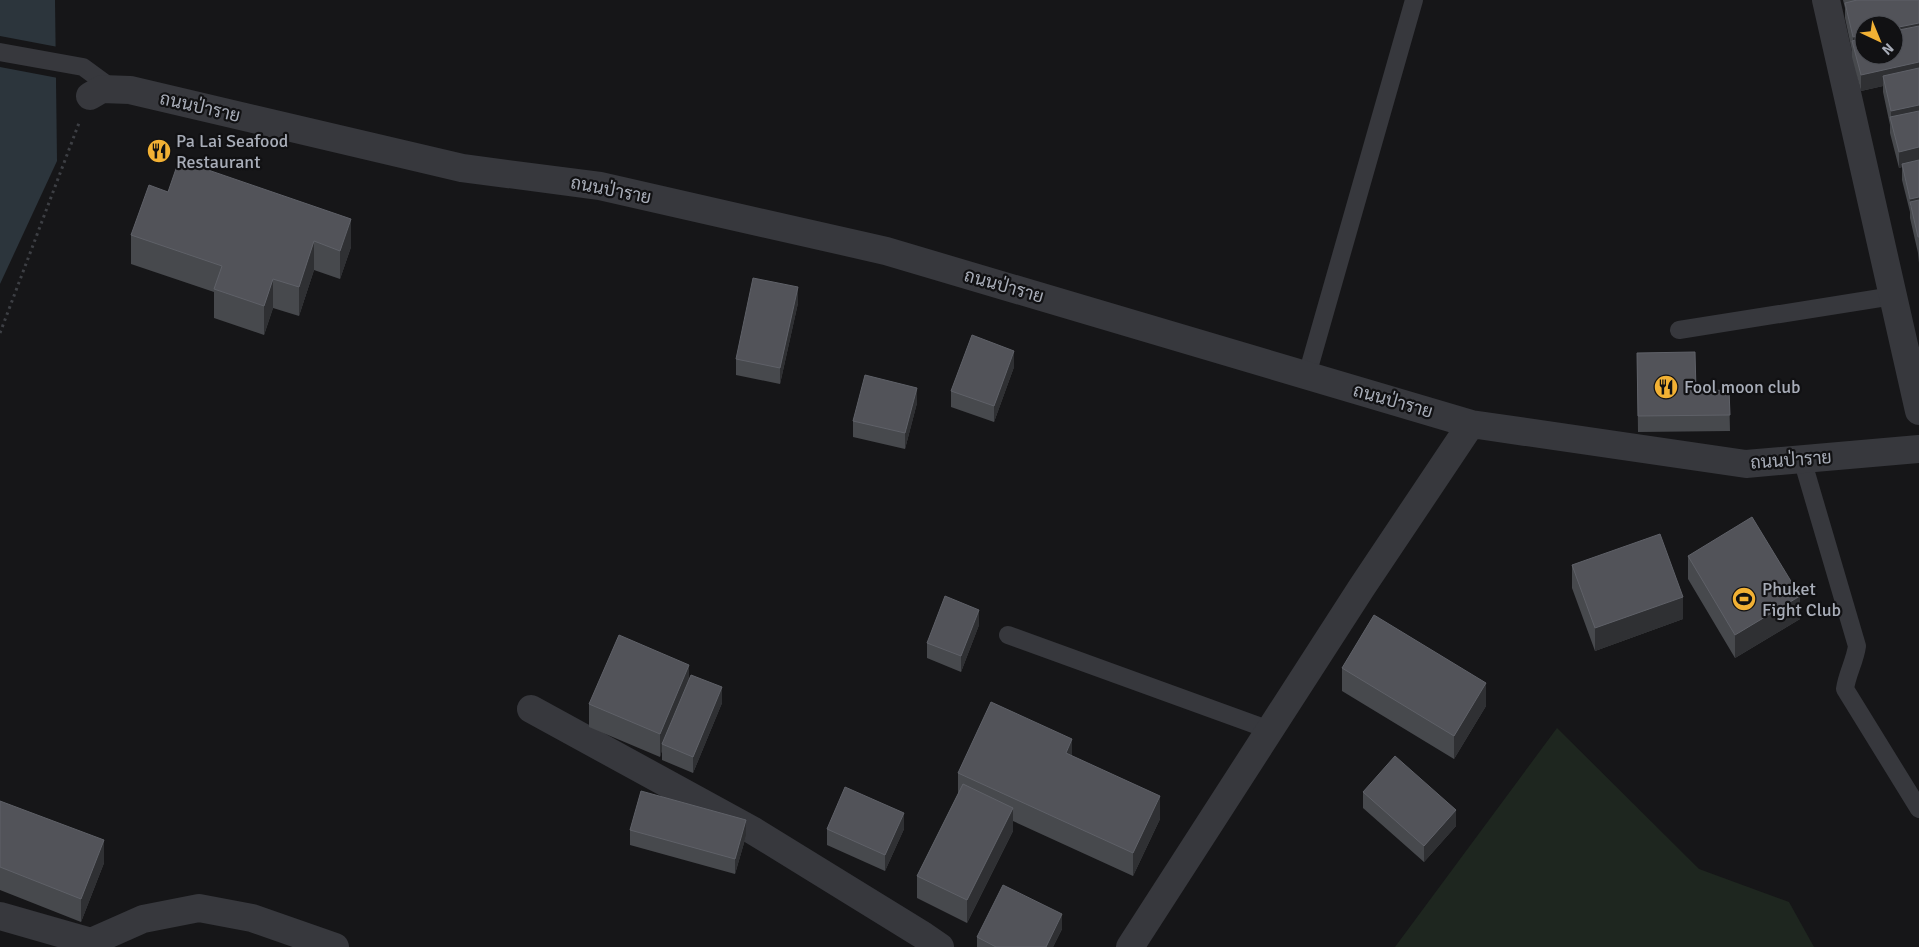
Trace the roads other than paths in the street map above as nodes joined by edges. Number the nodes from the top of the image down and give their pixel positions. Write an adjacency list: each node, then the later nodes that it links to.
1 (1414, 0): 7 (lane)
2 (1826, 0): 5 (street)
3 (0, 52): 4 (lane)
4 (102, 92): 7 (street, ถนนป่าราย)
5 (1893, 296): 6 (lane); 8 (street)
6 (1679, 330)
7 (1307, 375): 9 (street, ถนนป่าราย)
8 (1919, 410)
9 (1472, 424): 11 (street, ถนนป่าราย); 14 (street)
10 (1919, 449): 11 (street, ถนนป่าราย)
11 (1802, 459): 15 (lane)
12 (1008, 635): 14 (lane)
13 (531, 709): 18 (street)
14 (1270, 730): 19 (street)
15 (1919, 809)
16 (0, 916): 17 (street)
17 (335, 947)
18 (940, 947)
19 (1130, 947)

